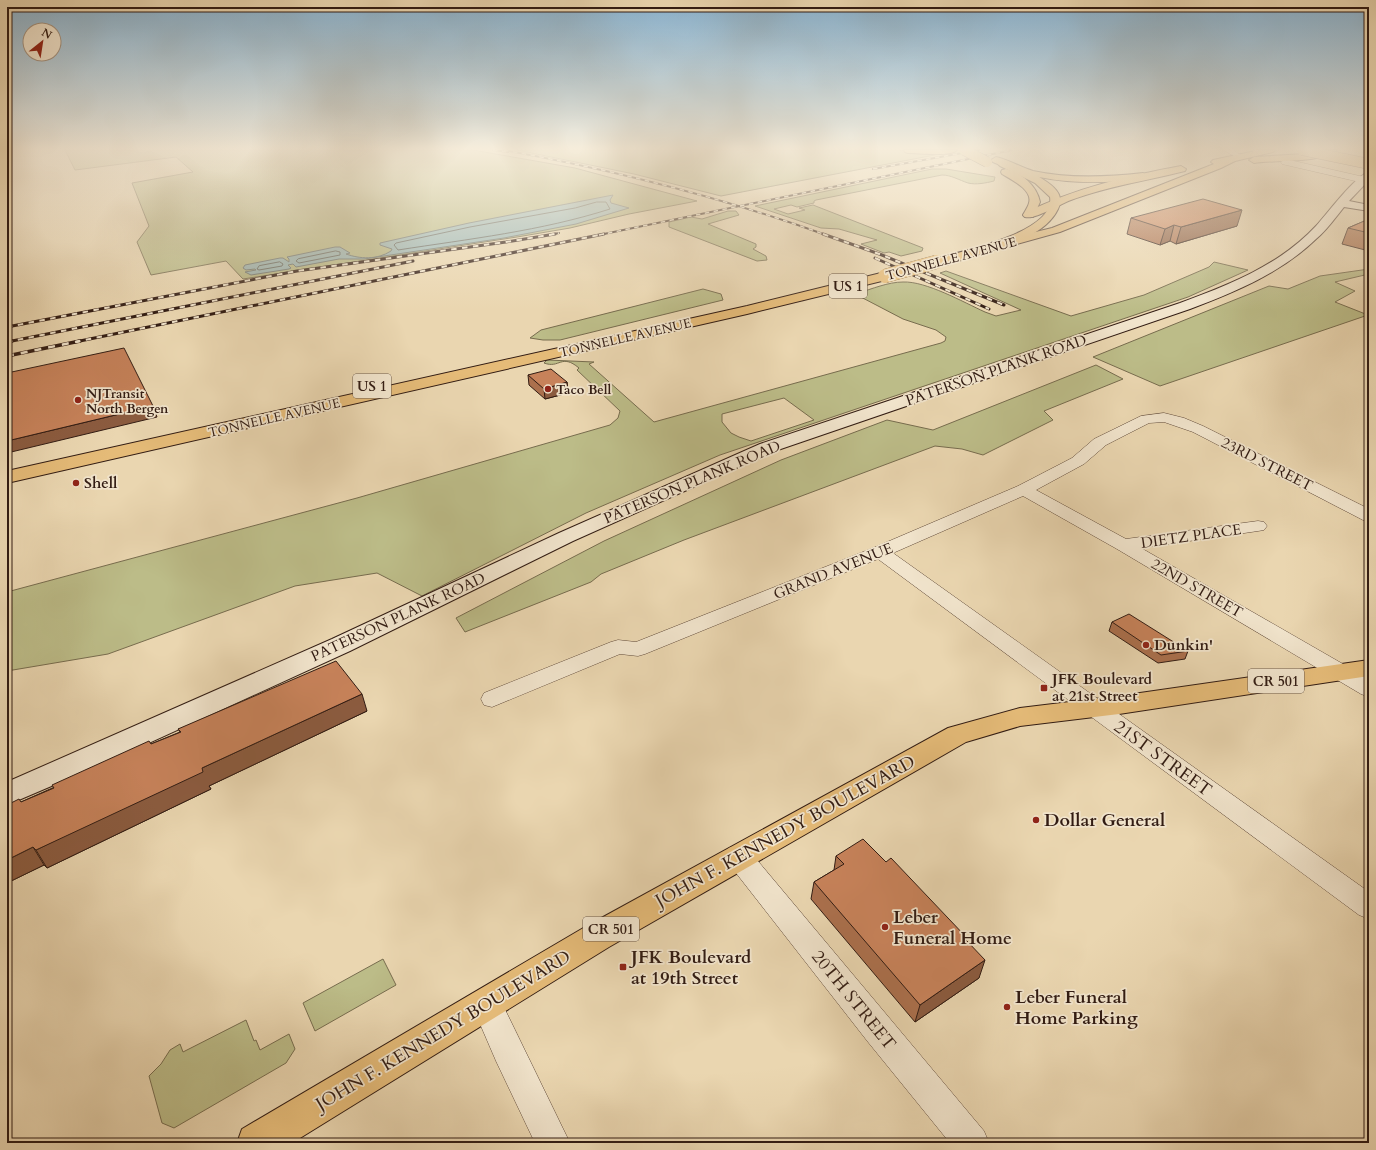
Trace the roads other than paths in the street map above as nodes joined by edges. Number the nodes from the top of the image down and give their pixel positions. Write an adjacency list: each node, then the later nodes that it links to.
1 (1342, 203): 25 (main road, PATERSON PLANK ROAD)
2 (1034, 204): 8 (main road)
3 (1051, 204): 8 (main road, TONNELLE AVENUE / US 1)
4 (1056, 204): 9 (main road)
5 (1119, 204): 9 (main road, TONNELLE AVENUE / US 1)
6 (1346, 204): 7 (main road)
7 (1369, 208)
8 (1029, 215): 10 (main road, TONNELLE AVENUE / US 1)
9 (984, 249): 10 (main road, TONNELLE AVENUE / US 1, bridge)
10 (804, 292): 11 (main road, TONNELLE AVENUE / US 1)
11 (742, 307): 13 (main road, TONNELLE AVENUE / US 1); 14 (main road, TONNELLE AVENUE / US 1)
12 (1164, 417): 15 (street, GRAND AVENUE); 16 (street, 23RD STREET)
13 (7, 468)
14 (7, 478)
15 (1024, 490): 18 (street, 22ND STREET); 19 (street, GRAND AVENUE)
16 (1369, 516)
17 (1258, 526): 18 (street, DIETZ PLACE)
18 (1123, 545): 21 (street, 22ND STREET)
19 (880, 552): 23 (street, GRAND AVENUE); 24 (street, 21ST STREET)
20 (1369, 668): 21 (main road, JOHN F. KENNEDY BOULEVARD / CR 501)
21 (1340, 672): 22 (street, 22ND STREET); 24 (main road, JOHN F. KENNEDY BOULEVARD / CR 501)
22 (1369, 689)
23 (492, 699)
24 (1095, 708): 26 (main road, JOHN F. KENNEDY BOULEVARD / CR 501); 27 (street, 21ST STREET)
25 (7, 794)
26 (738, 856): 28 (main road, JOHN F. KENNEDY BOULEVARD / CR 501); 31 (street, 20TH STREET)
27 (1369, 907)
28 (486, 1002): 29 (main road, JOHN F. KENNEDY BOULEVARD / CR 501); 30 (street)
29 (256, 1143)
30 (553, 1143)
31 (972, 1143)

